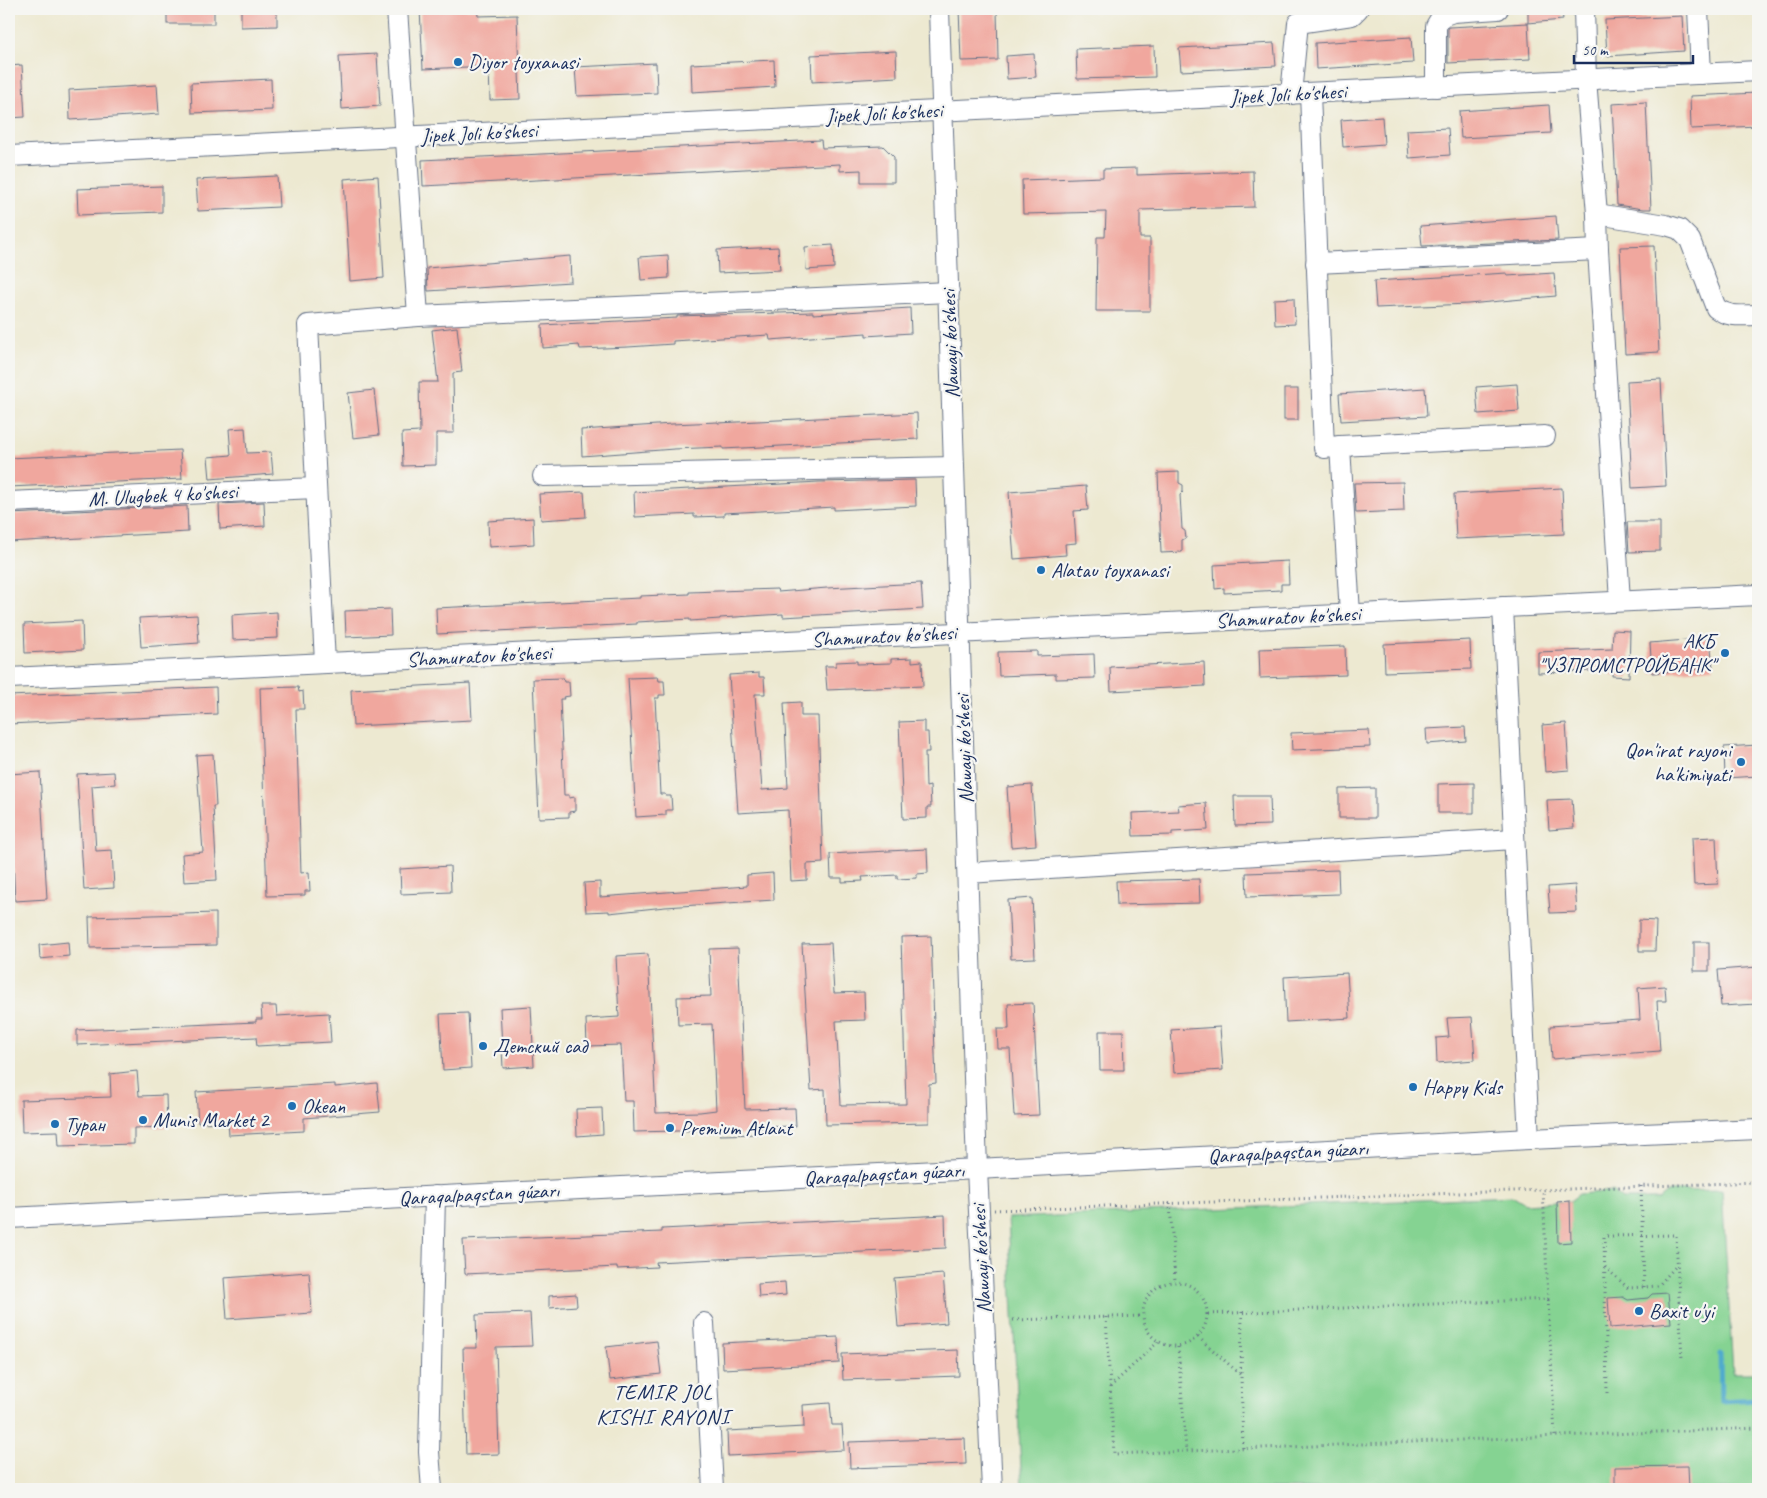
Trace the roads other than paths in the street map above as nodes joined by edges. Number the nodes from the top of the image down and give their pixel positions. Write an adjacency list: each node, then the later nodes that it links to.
1 (397, 9): 14 (street)
2 (939, 9): 13 (street, Nawayi ko'shesi)
3 (1358, 9): 7 (street)
4 (1498, 9): 11 (street)
5 (1584, 9): 10 (street)
6 (1698, 9): 9 (street)
7 (1296, 16): 12 (street)
8 (1758, 71): 9 (street, Jipek Joli ko'shesi)
9 (1701, 74): 10 (street, Jipek Joli ko'shesi)
10 (1586, 79): 11 (street, Jipek Joli ko'shesi); 16 (street)
11 (1436, 87): 12 (street, Jipek Joli ko'shesi)
12 (1300, 93): 13 (street, Jipek Joli ko'shesi); 18 (street)
13 (943, 111): 14 (street, Jipek Joli ko'shesi); 19 (street, Nawayi ko'shesi)
14 (406, 137): 15 (street, Jipek Joli ko'shesi); 21 (street)
15 (9, 156)
16 (1597, 214): 17 (street); 20 (street)
17 (1598, 250): 18 (street); 29 (street)
18 (1316, 263): 23 (street)
19 (949, 292): 21 (street); 24 (street, Nawayi ko'shesi)
20 (1758, 315)
21 (418, 316): 26 (street)
22 (1545, 436): 23 (street)
23 (1340, 446): 31 (street)
24 (954, 467): 25 (street); 32 (street, Nawayi ko'shesi)
25 (543, 476)
26 (316, 488): 27 (street, M. Ulugbek 4 ko'shesi); 33 (street)
27 (9, 502)
28 (1758, 595): 29 (street, Shamuratov ko'shesi)
29 (1620, 601): 30 (street, Shamuratov ko'shesi)
30 (1503, 607): 31 (street, Shamuratov ko'shesi); 35 (street)
31 (1350, 614): 32 (street, Shamuratov ko'shesi)
32 (960, 633): 33 (street, Shamuratov ko'shesi); 36 (street, Nawayi ko'shesi)
33 (325, 663): 34 (street, Shamuratov ko'shesi)
34 (9, 678)
35 (1514, 839): 36 (street); 38 (street)
36 (968, 873): 39 (street, Nawayi ko'shesi)
37 (1758, 1129): 38 (street, Qaraqalpaqstan gúzarı)
38 (1529, 1139): 39 (street, Qaraqalpaqstan gúzarı)
39 (977, 1169): 40 (street, Qaraqalpaqstan gúzarı); 45 (street, Nawayi ko'shesi)
40 (436, 1196): 41 (street, Qaraqalpaqstan gúzarı); 43 (street)
41 (9, 1218)
42 (704, 1323): 44 (street)
43 (432, 1489)
44 (714, 1489)
45 (992, 1489)

